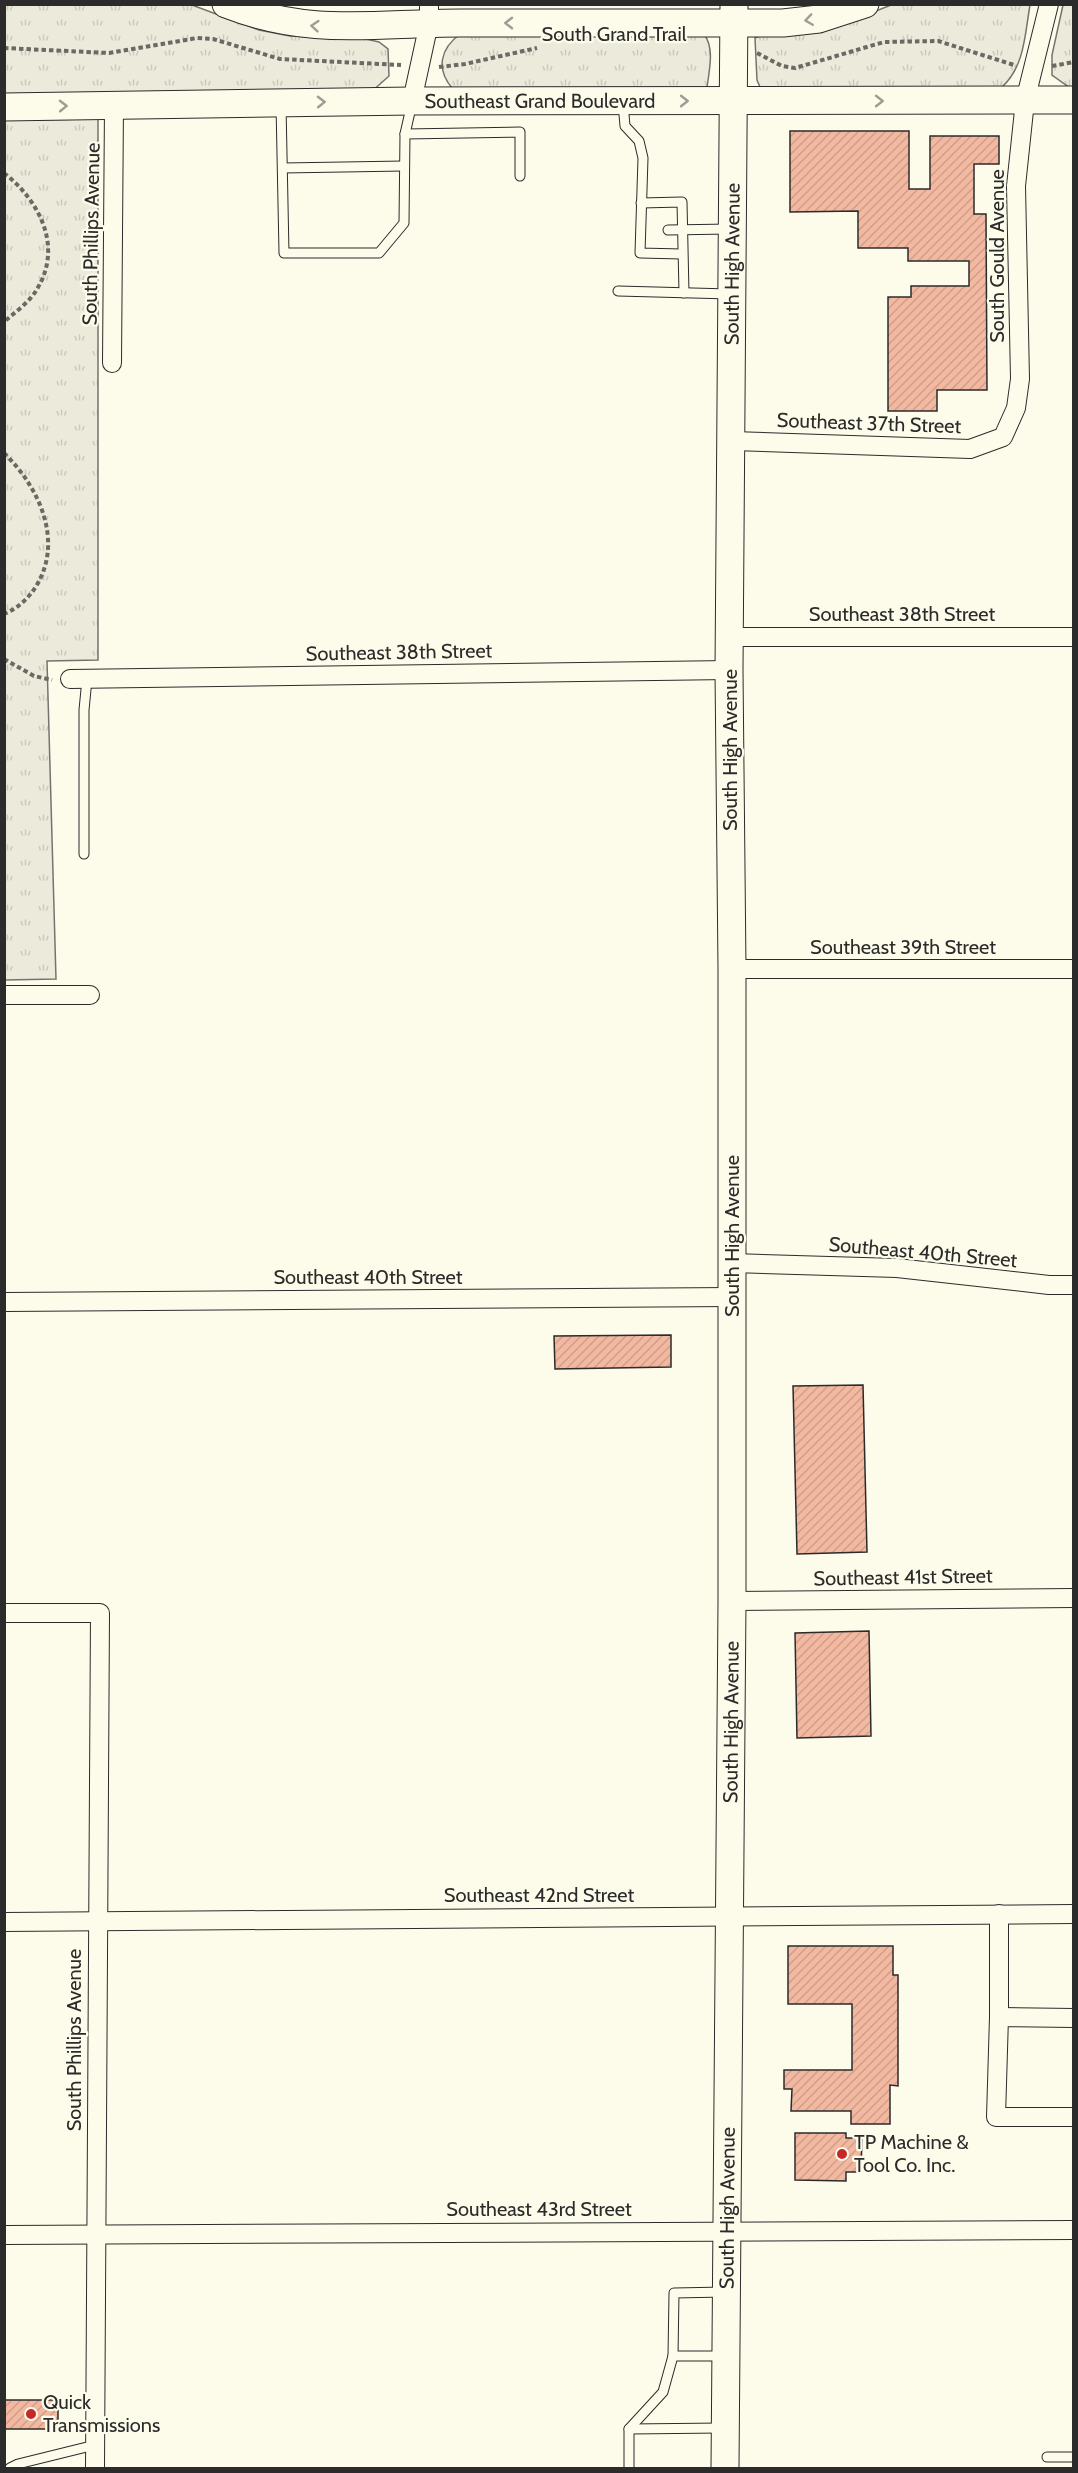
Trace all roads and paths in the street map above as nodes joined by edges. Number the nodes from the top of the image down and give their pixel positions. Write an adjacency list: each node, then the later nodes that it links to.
1 (226, 4): 4 (street, one-way to 1)
2 (865, 4): 5 (street, one-way to 5)
3 (1049, 4): 11 (street, South Gould Avenue)
4 (429, 14): 5 (street, one-way to 4); 10 (street)
5 (734, 14): 8 (street, South High Avenue)
6 (4, 48): 10 (path, South Grand Trail)
7 (541, 48): 10 (path, South Grand Trail)
8 (735, 51): 11 (path); 15 (street, South High Avenue)
9 (1074, 62): 11 (path)
10 (420, 67): 13 (street)
11 (1034, 68): 16 (street, South Gould Avenue)
12 (1074, 100): 16 (street, Southeast Grand Boulevard)
13 (412, 101): 14 (street, Southeast Grand Boulevard); 17 (street, Southeast Grand Boulevard, one-way to 13); 20 (lane)
14 (622, 101): 15 (street, Southeast Grand Boulevard, one-way to 15); 25 (lane)
15 (733, 101): 16 (street, Southeast Grand Boulevard, one-way to 16); 26 (street, South High Avenue)
16 (1025, 101): 35 (street, South Gould Avenue)
17 (281, 103): 18 (street, Southeast Grand Boulevard); 22 (lane)
18 (114, 105): 19 (street, Southeast Grand Boulevard, one-way to 18); 34 (street, South Phillips Avenue)
19 (4, 107)
20 (405, 134): 21 (lane); 24 (lane)
21 (404, 166): 22 (lane); 22 (lane)
22 (283, 168)
23 (4, 173): 33 (path)
24 (520, 176)
25 (641, 203): 28 (lane); 29 (lane)
26 (732, 229): 28 (lane); 32 (street, South High Avenue)
27 (668, 230): 28 (lane)
28 (682, 230): 29 (lane)
29 (682, 254): 31 (lane)
30 (618, 291): 31 (lane)
31 (684, 293): 32 (lane)
32 (732, 294): 36 (street, South High Avenue)
33 (4, 322)
34 (112, 363)
35 (1003, 436): 36 (street, Southeast 37th Street)
36 (732, 441): 39 (street, South High Avenue)
37 (4, 453): 38 (path)
38 (4, 614)
39 (730, 637): 40 (street, Southeast 38th Street); 42 (street, South High Avenue)
40 (1074, 638)
41 (4, 659): 43 (path)
42 (729, 670): 43 (street, Southeast 38th Street); 45 (street, South High Avenue)
43 (78, 679): 44 (lane)
44 (84, 854)
45 (732, 969): 46 (street, Southeast 39th Street); 49 (street, South High Avenue)
46 (1074, 969)
47 (4, 995): 48 (street)
48 (90, 995)
49 (732, 1263): 50 (street, Southeast 40th Street); 51 (street, South High Avenue)
50 (1074, 1285)
51 (733, 1297): 52 (street, Southeast 40th Street); 54 (street, South High Avenue)
52 (4, 1302)
53 (1074, 1598): 54 (street, Southeast 41st Street)
54 (732, 1601): 58 (street, South High Avenue)
55 (4, 1613): 59 (street, South Phillips Avenue)
56 (999, 1914): 57 (street, Southeast 42nd Street); 58 (street, Southeast 42nd Street); 61 (street)
57 (1074, 1914)
58 (730, 1916): 59 (street, Southeast 42nd Street); 64 (street, South High Avenue)
59 (97, 1921): 60 (street, Southeast 42nd Street); 67 (street, South Phillips Avenue)
60 (4, 1922)
61 (999, 2017): 62 (street); 63 (street)
62 (1074, 2018)
63 (1074, 2117)
64 (727, 2230): 65 (street, Southeast 43rd Street); 67 (street, Southeast 43rd Street); 68 (street, South High Avenue)
65 (1074, 2230)
66 (4, 2235): 67 (street, Southeast 43rd Street)
67 (95, 2235): 73 (street, South Phillips Avenue)
68 (726, 2292): 69 (lane); 70 (street, South High Avenue)
69 (674, 2356): 70 (lane); 72 (lane)
70 (726, 2356): 71 (street, South High Avenue)
71 (725, 2428): 72 (lane); 79 (street, South High Avenue)
72 (629, 2429): 78 (lane)
73 (95, 2445): 76 (lane); 77 (street, South Phillips Avenue)
74 (1047, 2457): 75 (lane)
75 (1074, 2457)
76 (10, 2469)
77 (95, 2469)
78 (629, 2469)
79 (725, 2469)

